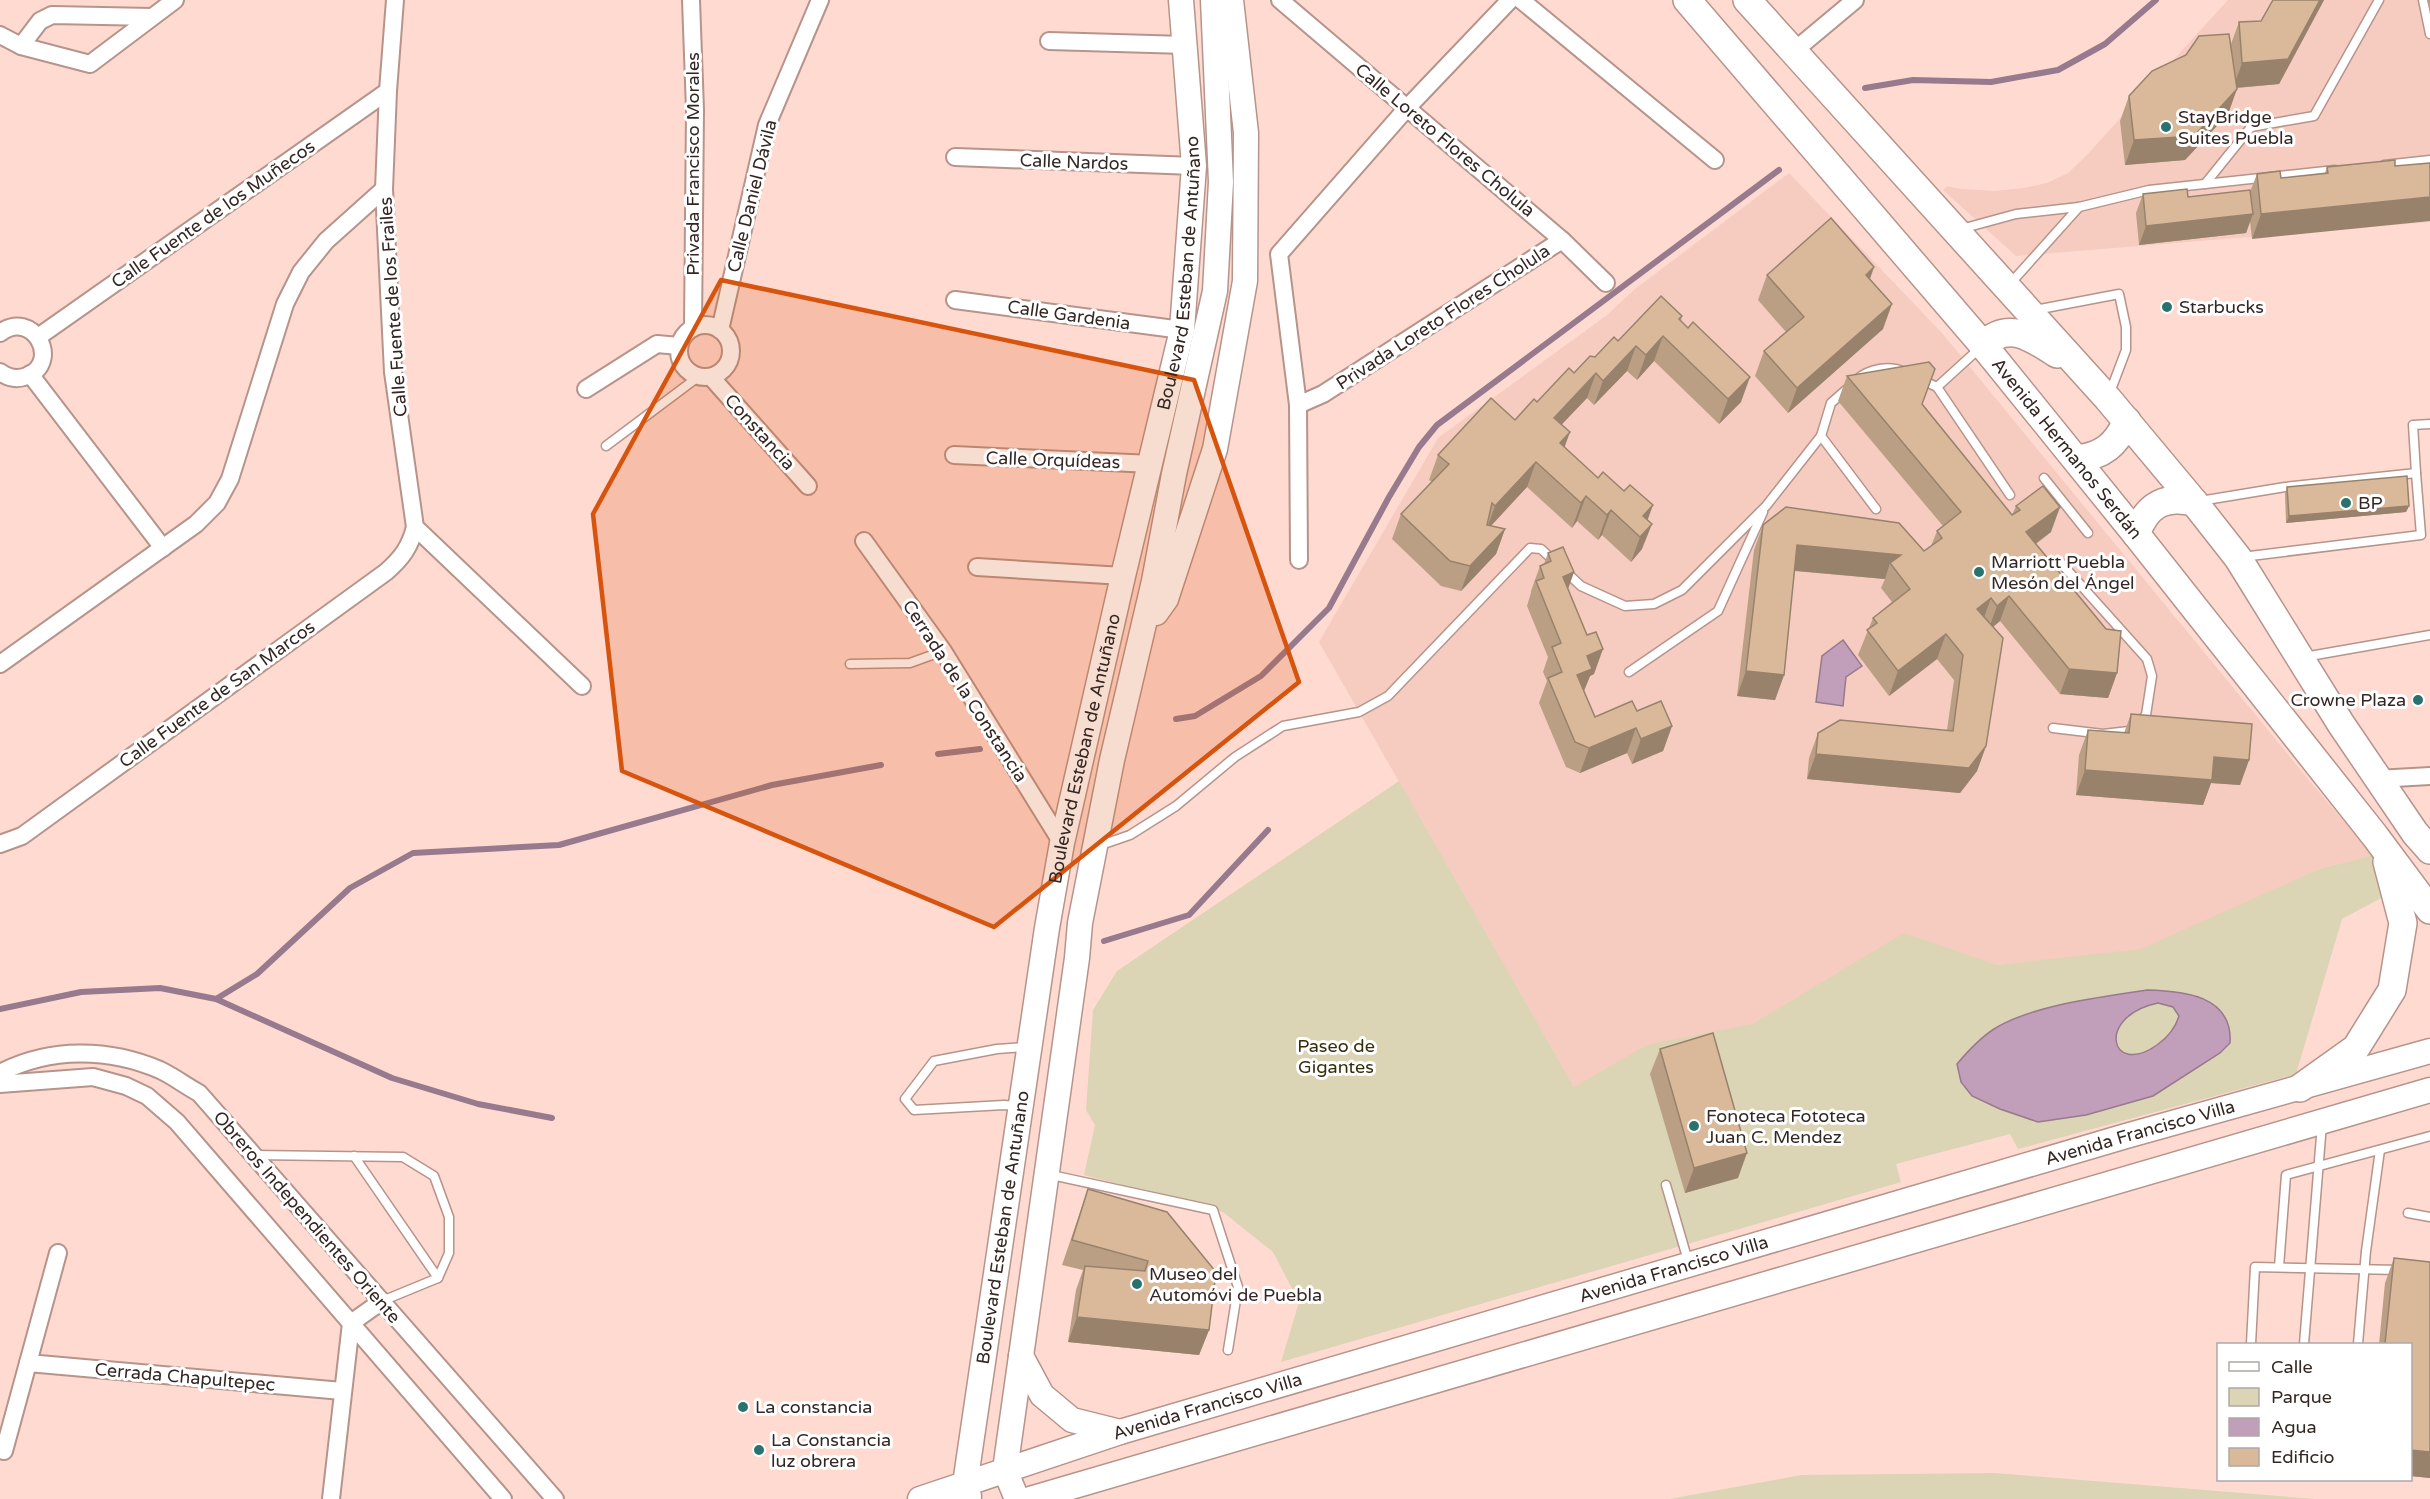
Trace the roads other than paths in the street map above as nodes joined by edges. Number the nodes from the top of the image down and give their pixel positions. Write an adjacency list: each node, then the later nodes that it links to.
1 (396, 0): 23 (street, Calle Fuente de los Frailes)
2 (691, 0): 40 (street, Privada Francisco Morales)
3 (820, 0): 41 (street, Calle Daniel Dávila)
4 (1180, 0): 20 (street, Boulevard Esteban de Antuñano)
5 (1213, 0): 80 (street, Boulevard Esteban de Antuñano)
6 (1231, 0): 80 (street)
7 (1280, 0): 24 (street, Calle Loreto Flores Cholula)
8 (1510, 0): 24 (street)
9 (1521, 0): 26 (street)
10 (1687, 0): 46 (main road, Avenida Hermanos Serdán)
11 (1747, 0): 22 (main road)
12 (1855, 0): 22 (street)
13 (2379, 0): 31 (lane)
14 (2423, 0): 17 (lane)
15 (173, 1): 16 (street)
16 (152, 17): 21 (street); 21 (street)
17 (2430, 34)
18 (0, 35): 21 (street)
19 (1049, 40): 20 (street)
20 (1185, 45): 28 (street, Boulevard Esteban de Antuñano)
21 (21, 46)
22 (1794, 51): 34 (main road)
23 (388, 91): 32 (street, Calle Fuente de los Frailes); 44 (street, Calle Fuente de los Muñecos)
24 (1407, 108): 35 (street, Calle Loreto Flores Cholula); 54 (street)
25 (955, 157): 28 (street, Calle Nardos)
26 (1714, 160)
27 (2430, 160): 29 (lane)
28 (1194, 166): 42 (street, Boulevard Esteban de Antuñano)
29 (2375, 166)
30 (2345, 169): 31 (lane)
31 (2205, 184): 33 (lane)
32 (384, 189): 69 (street, Calle Fuente de los Frailes); 74 (street)
33 (2079, 207): 34 (lane); 37 (lane)
34 (1954, 231): 37 (main road)
35 (1562, 240): 36 (street, Calle Loreto Flores Cholula); 54 (street, Privada Loreto Flores Cholula)
36 (1606, 283)
37 (2006, 288): 39 (main road)
38 (955, 300): 42 (street, Calle Gardenia)
39 (2028, 311): 47 (main road); 53 (lane)
40 (693, 328): 41 (street); 45 (street)
41 (720, 330): 50 (street)
42 (1182, 330): 61 (street, Boulevard Esteban de Antuñano)
43 (0, 333): 44 (street)
44 (38, 337): 49 (street)
45 (679, 345): 50 (street); 52 (street)
46 (1983, 345): 47 (main road); 51 (lane); 60 (main road, Avenida Hermanos Serdán)
47 (2081, 370): 53 (main road)
48 (0, 372): 49 (street)
49 (30, 374): 74 (street)
50 (704, 377): 58 (lane); 64 (street, Constancia)
51 (1937, 387): 57 (lane); 65 (lane)
52 (586, 388)
53 (2108, 399): 55 (main road)
54 (1298, 405): 76 (street)
55 (2127, 421): 60 (main road); 66 (main road)
56 (2430, 424): 62 (lane)
57 (1821, 436): 67 (lane); 68 (lane)
58 (606, 446)
59 (954, 456): 61 (street, Calle Orquídeas)
60 (2076, 459): 71 (main road, Avenida Hermanos Serdán)
61 (1152, 464): 79 (street, Boulevard Esteban de Antuñano)
62 (2416, 473): 66 (lane); 72 (lane)
63 (2044, 478): 70 (lane)
64 (808, 486)
65 (2010, 495)
66 (2194, 502): 71 (main road); 75 (main road)
67 (1766, 507): 86 (lane); 94 (lane)
68 (1876, 509)
69 (415, 527): 87 (street); 93 (street, Calle Fuente de San Marcos)
70 (2088, 533)
71 (2136, 534): 91 (main road, Avenida Hermanos Serdán)
72 (2426, 535): 75 (lane)
73 (864, 541): 82 (street, Cerrada de la Constancia)
74 (163, 548): 84 (street)
75 (2238, 558): 83 (main road)
76 (1299, 560)
77 (2060, 562): 88 (lane)
78 (977, 567): 79 (street)
79 (1123, 576): 92 (street, Boulevard Esteban de Antuñano)
80 (1141, 635): 94 (street, Boulevard Esteban de Antuñano)
81 (2430, 635): 83 (lane)
82 (944, 651): 85 (lane); 92 (street, Cerrada de la Constancia)
83 (2301, 657): 90 (main road)
84 (0, 664)
85 (850, 664)
86 (1629, 672)
87 (582, 686)
88 (2053, 728)
89 (2430, 776): 90 (street)
90 (2377, 779): 95 (main road)
91 (2375, 837): 96 (main road, Avenida Hermanos Serdán); 101 (main road)
92 (1062, 843): 97 (street, Boulevard Esteban de Antuñano)
93 (1, 844)
94 (1095, 848): 110 (street, Boulevard Esteban de Antuñano)
95 (2430, 850)
96 (2430, 910)
97 (1030, 1047): 103 (street, Boulevard Esteban de Antuñano); 103 (lane)
98 (2430, 1051): 101 (street, Avenida Francisco Villa)
99 (0, 1073): 107 (street, Obreros Independientes Oriente)
100 (0, 1084): 122 (street, Obreros Independientes Oriente)
101 (2300, 1088): 115 (street, Avenida Francisco Villa)
102 (2430, 1090): 104 (street, Avenida Francisco Villa)
103 (1021, 1107): 133 (street, Boulevard Esteban de Antuñano)
104 (2322, 1120): 109 (lane); 139 (street, Avenida Francisco Villa)
105 (2430, 1136): 106 (lane)
106 (2380, 1150): 109 (lane); 118 (lane)
107 (252, 1155): 108 (lane); 121 (street, Obreros Independientes Oriente)
108 (354, 1156): 120 (lane); 120 (lane)
109 (2320, 1165): 116 (lane); 117 (lane)
110 (1045, 1174): 126 (lane); 127 (street, Boulevard Esteban de Antuñano)
111 (1665, 1185): 115 (lane)
112 (2408, 1213): 113 (lane)
113 (2430, 1217)
114 (58, 1253): 128 (street)
115 (1689, 1265): 130 (street, Avenida Francisco Villa)
116 (2278, 1267): 117 (lane); 123 (lane)
117 (2311, 1267): 118 (lane); 124 (lane)
118 (2365, 1269): 119 (lane); 125 (lane)
119 (2411, 1271)
120 (438, 1278): 121 (lane)
121 (382, 1301): 122 (street); 136 (street, Obreros Independientes Oriente)
122 (351, 1323): 129 (street); 135 (street, Obreros Independientes Oriente)
123 (2251, 1343)
124 (2304, 1343)
125 (2358, 1343)
126 (1228, 1350)
127 (1021, 1356): 130 (street); 132 (street, Boulevard Esteban de Antuñano)
128 (28, 1363): 129 (street, Cerrada Chapultepec); 131 (street)
129 (342, 1391): 134 (street)
130 (1120, 1432): 132 (street, Avenida Francisco Villa)
131 (4, 1452)
132 (1005, 1470): 133 (street, Avenida Francisco Villa); 138 (street)
133 (968, 1491): 137 (street, Avenida Francisco Villa)
134 (332, 1499)
135 (503, 1499)
136 (555, 1499)
137 (920, 1499)
138 (1017, 1499)
139 (1030, 1499)

